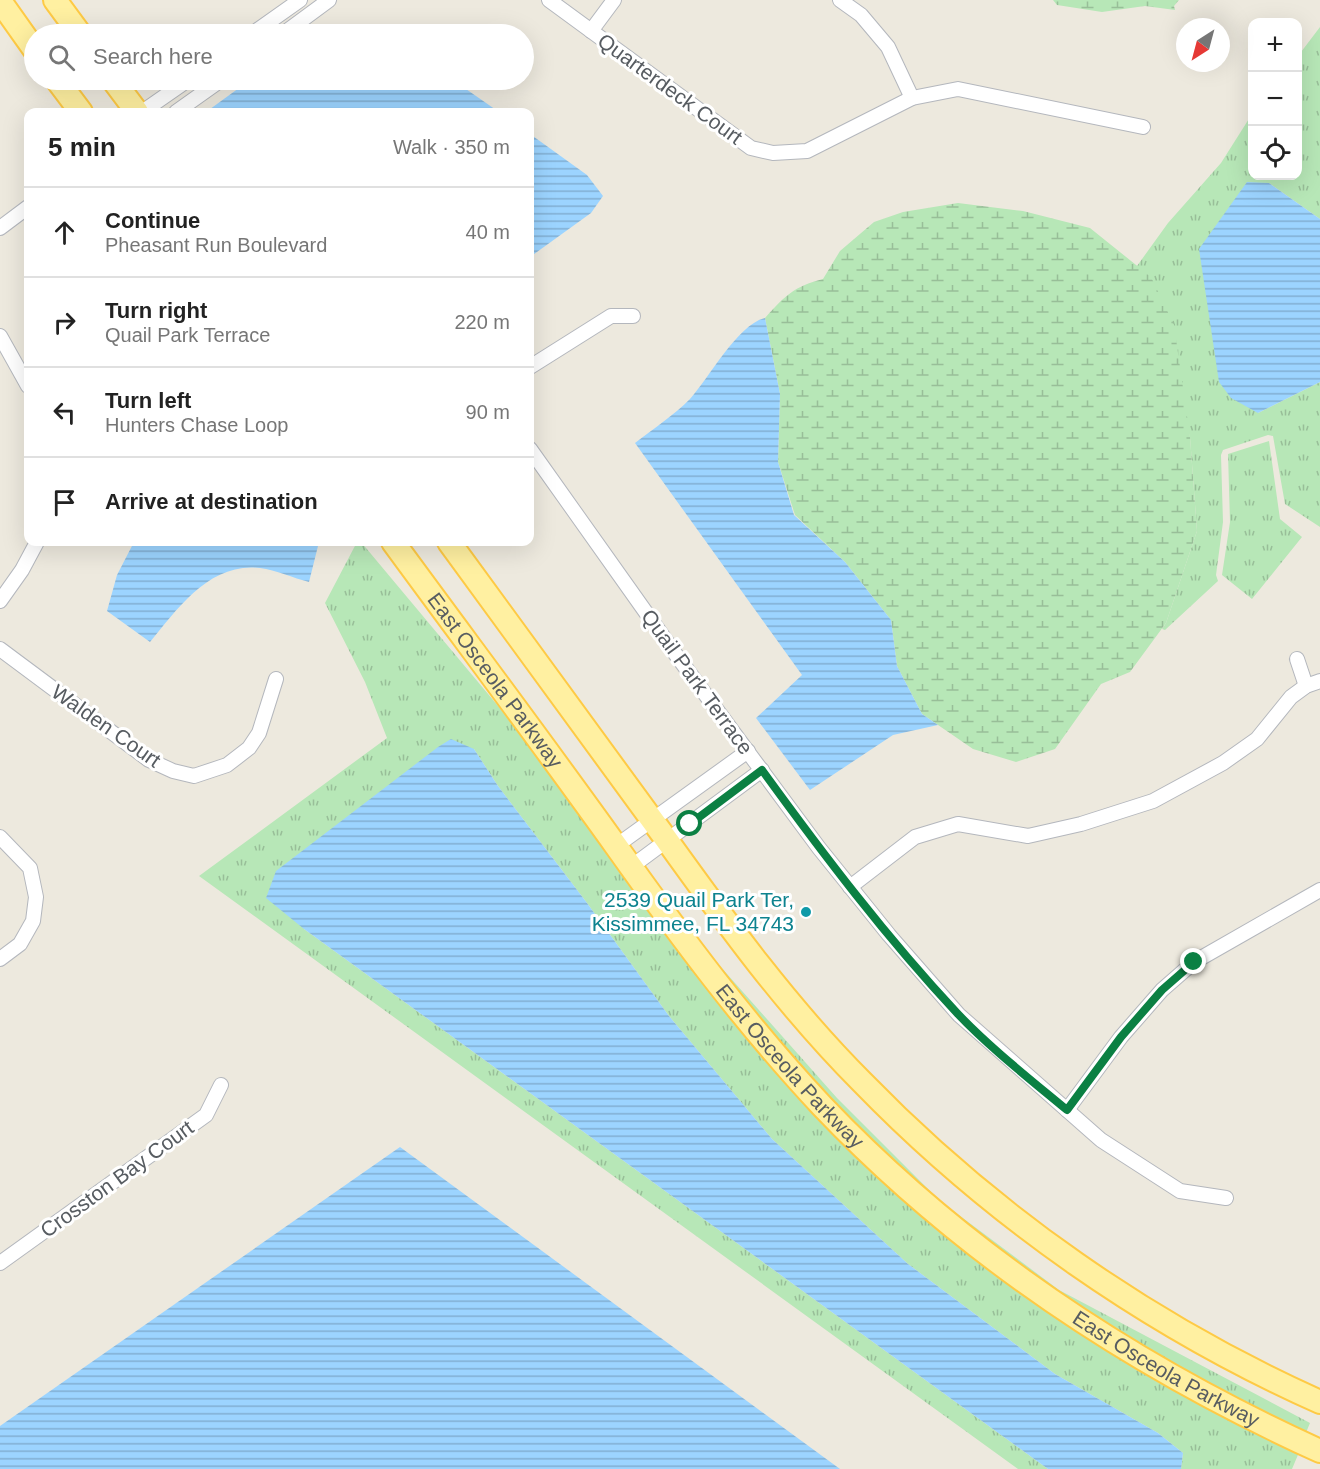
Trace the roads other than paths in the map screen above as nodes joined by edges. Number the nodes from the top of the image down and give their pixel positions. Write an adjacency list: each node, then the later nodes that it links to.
1 (55, 0): 8 (main road)
2 (300, 0): 9 (street)
3 (329, 0): 10 (street)
4 (549, 0): 11 (street, Quarterdeck Court)
5 (614, 0): 11 (street)
6 (840, 0): 17 (street)
7 (0, 1): 12 (main road)
8 (73, 24)
9 (270, 24)
10 (296, 24)
11 (591, 31): 17 (street, Quarterdeck Court)
12 (24, 35)
13 (64, 90): 18 (main road)
14 (120, 90): 19 (main road)
15 (174, 90): 20 (street)
16 (207, 90): 21 (street)
17 (912, 98): 22 (street, Quarterdeck Court)
18 (78, 108)
19 (134, 108)
20 (148, 108)
21 (182, 108)
22 (1143, 127)
23 (24, 210): 24 (street)
24 (0, 228)
25 (633, 316): 30 (street)
26 (0, 336): 29 (street)
27 (0, 350): 29 (street)
28 (24, 358): 29 (street)
29 (16, 363): 31 (street)
30 (534, 364)
31 (24, 378)
32 (534, 455): 42 (street, Quail Park Terrace)
33 (35, 546): 36 (street)
34 (396, 546): 47 (main road, East Osceola Parkway)
35 (452, 546): 44 (main road, East Osceola Parkway)
36 (0, 601)
37 (0, 649): 39 (street, Walden Court)
38 (1297, 659): 41 (street)
39 (276, 679)
40 (1320, 681): 41 (street)
41 (1306, 686): 49 (street)
42 (748, 750): 43 (street, Quail Park Terrace); 44 (street)
43 (762, 770): 46 (street); 49 (street, Quail Park Terrace)
44 (651, 820): 46 (main road, East Osceola Parkway); 47 (street)
45 (0, 837): 51 (street)
46 (666, 840): 48 (street); 56 (main road, East Osceola Parkway)
47 (616, 846): 48 (main road, East Osceola Parkway)
48 (631, 867): 57 (main road, East Osceola Parkway)
49 (850, 887): 53 (street, Quail Park Terrace)
50 (1320, 890): 53 (street)
51 (0, 959)
52 (221, 1085): 55 (street, Crosston Bay Court)
53 (1067, 1110): 54 (street, Quail Park Terrace)
54 (1226, 1198)
55 (0, 1263)
56 (1320, 1402)
57 (1320, 1451)

